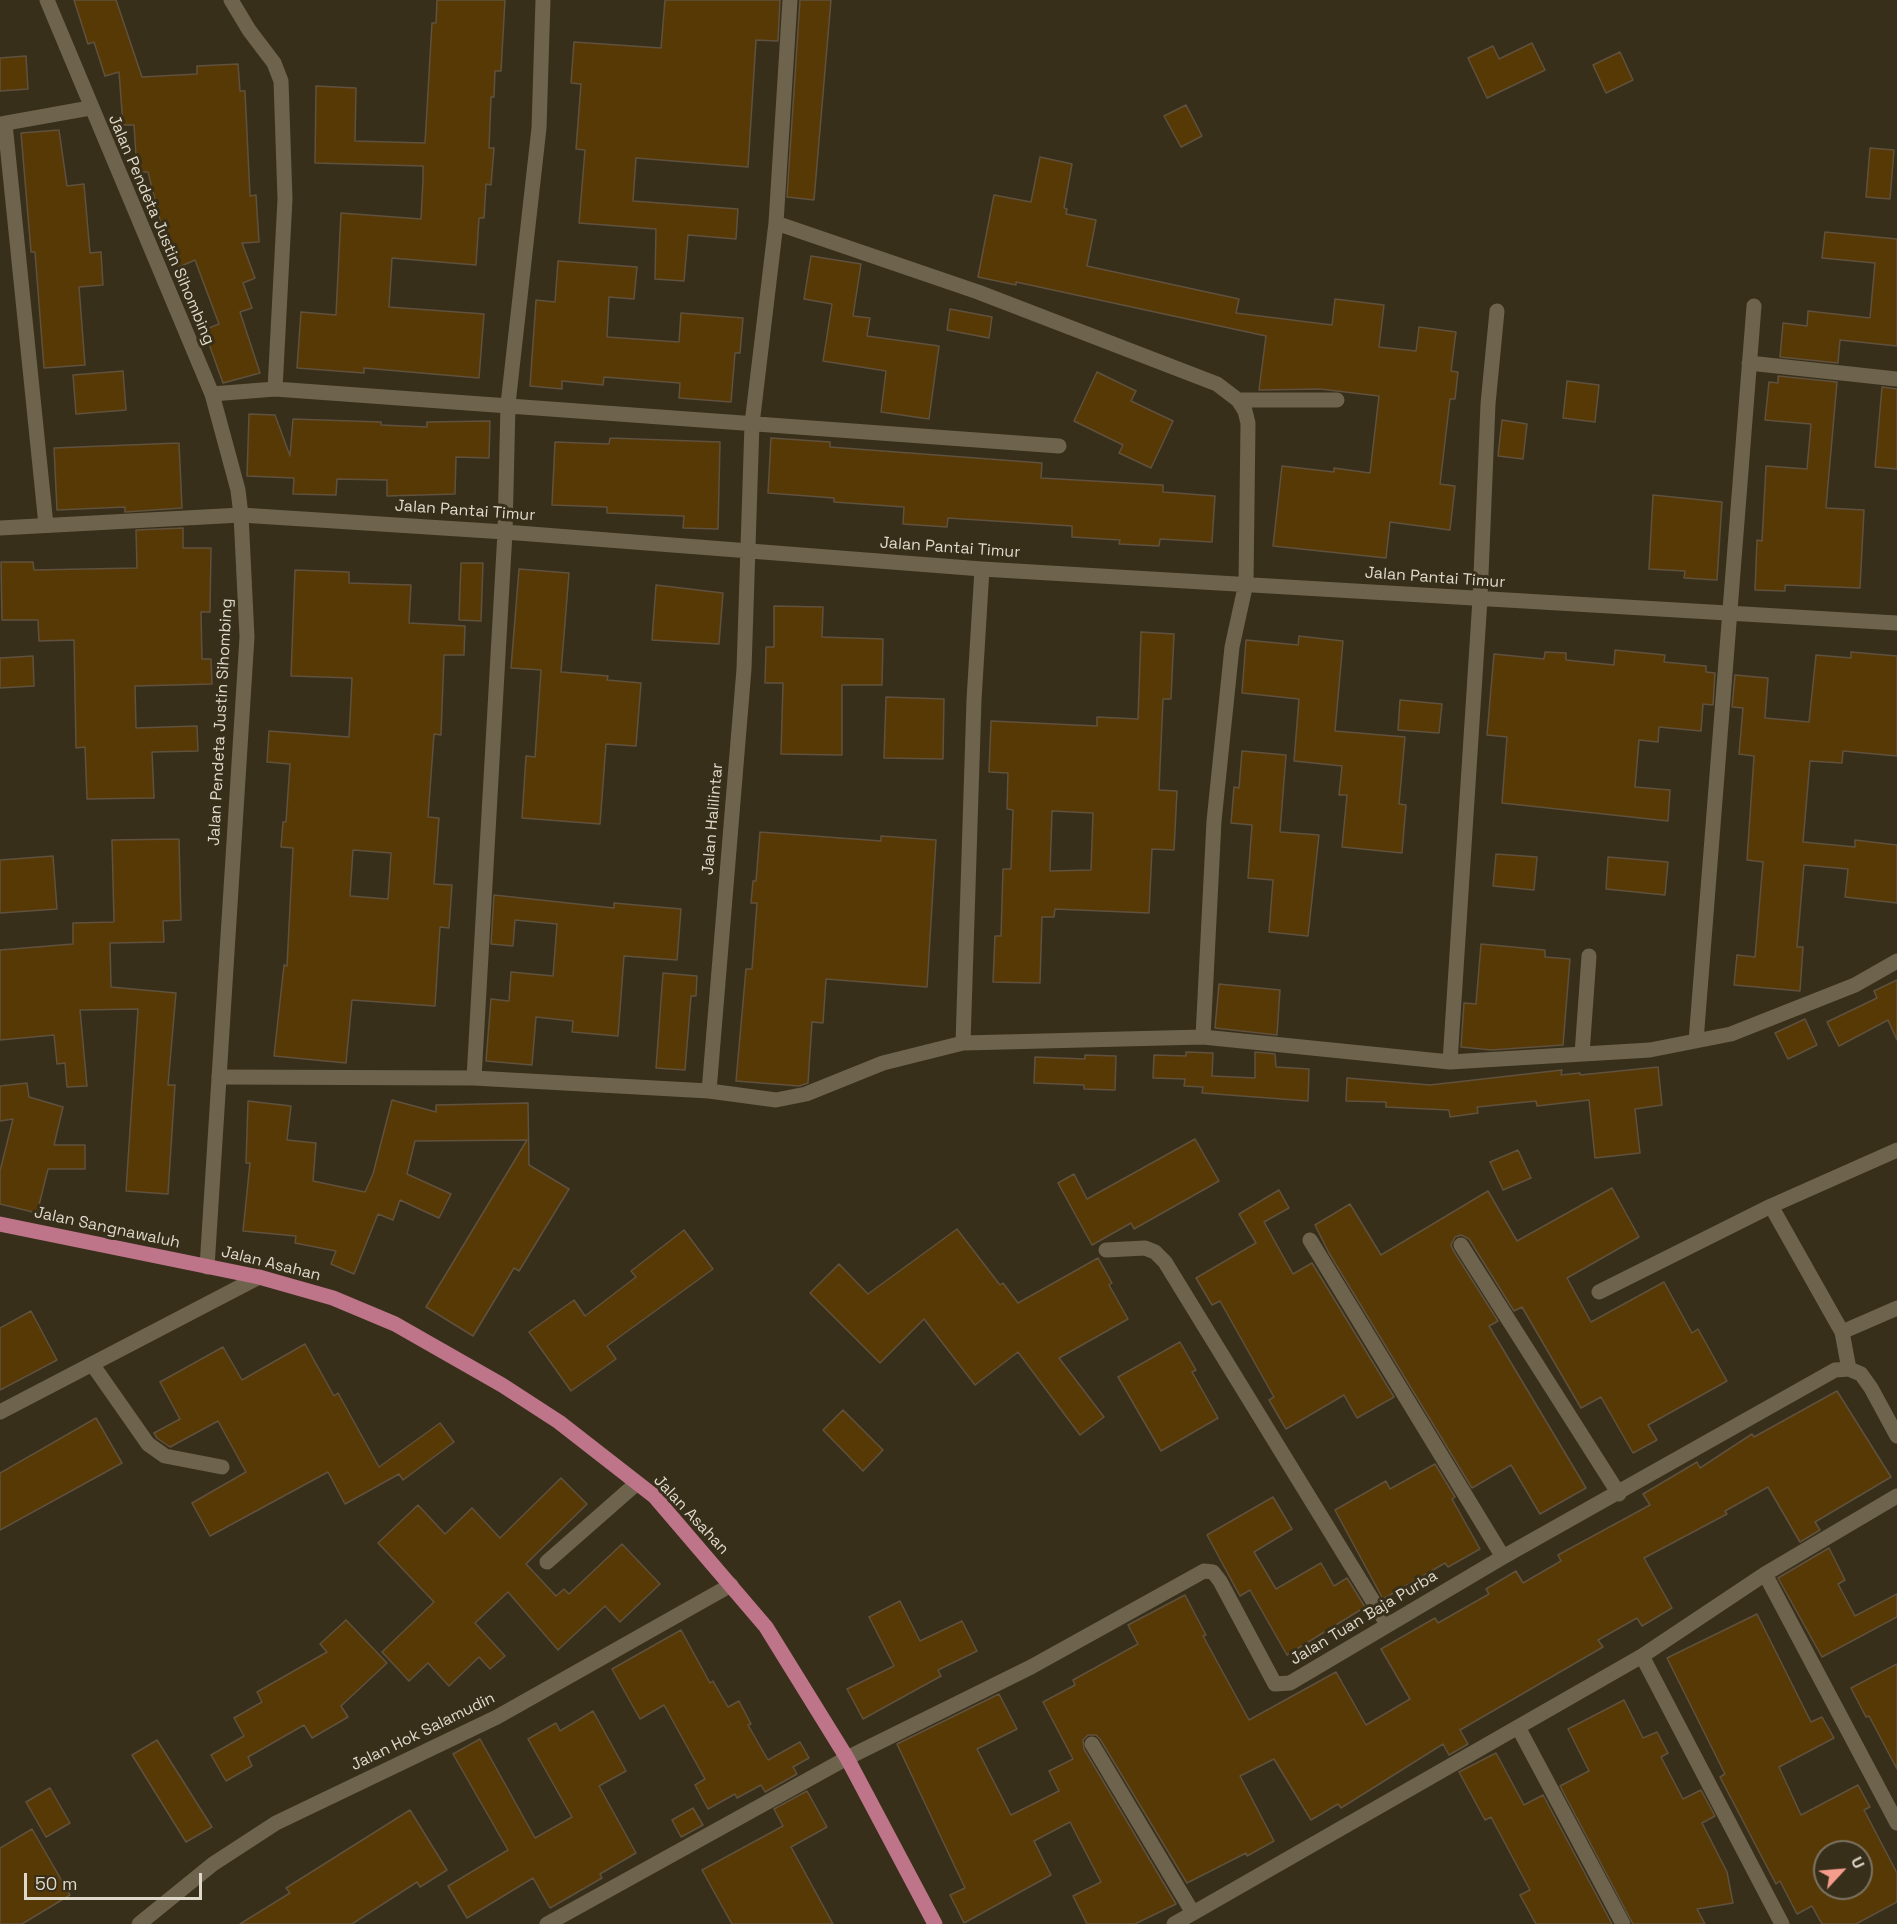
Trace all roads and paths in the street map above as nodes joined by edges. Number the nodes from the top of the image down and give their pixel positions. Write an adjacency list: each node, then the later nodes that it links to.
1 (47, 0): 5 (street, Jalan Pendeta Justin Sihombing)
2 (231, 0): 12 (street)
3 (543, 0): 16 (street)
4 (790, 0): 7 (street, Jalan Halilintar)
5 (90, 108): 6 (street); 13 (street, Jalan Pendeta Justin Sihombing)
6 (2, 124): 20 (street)
7 (776, 222): 14 (street); 17 (street, Jalan Halilintar)
8 (1754, 306): 10 (street)
9 (1497, 311): 26 (street)
10 (1749, 363): 11 (street); 27 (street)
11 (1897, 379)
12 (274, 388): 13 (street); 16 (street)
13 (212, 394): 19 (street, Jalan Pendeta Justin Sihombing)
14 (1238, 400): 15 (street); 25 (street)
15 (1337, 400)
16 (508, 404): 17 (street); 22 (street)
17 (752, 424): 18 (street); 23 (street, Jalan Halilintar)
18 (1059, 446)
19 (241, 515): 20 (street, Jalan Pantai Timur); 22 (street, Jalan Pantai Timur); 36 (street, Jalan Pendeta Justin Sihombing)
20 (46, 525): 21 (street, Jalan Pantai Timur)
21 (0, 528)
22 (506, 532): 23 (street, Jalan Pantai Timur); 37 (street)
23 (748, 550): 24 (street, Jalan Pantai Timur); 38 (street, Jalan Halilintar)
24 (982, 569): 25 (street, Jalan Pantai Timur); 33 (street)
25 (1246, 583): 26 (street, Jalan Pantai Timur); 31 (street)
26 (1480, 599): 27 (street, Jalan Pantai Timur); 35 (street)
27 (1730, 615): 28 (street, Jalan Pantai Timur); 32 (street)
28 (1897, 623)
29 (1589, 956): 34 (street)
30 (1897, 961): 32 (street)
31 (1203, 1037): 33 (street); 35 (street)
32 (1696, 1041): 34 (street)
33 (963, 1043): 38 (street)
34 (1582, 1054): 35 (street)
35 (1450, 1062)
36 (219, 1077): 37 (street); 45 (street, Jalan Pendeta Justin Sihombing)
37 (474, 1078): 38 (street)
38 (709, 1090)
39 (1897, 1150): 40 (street)
40 (1771, 1206): 47 (street); 49 (street)
41 (0, 1224): 45 (main road, Jalan Sangnawaluh)
42 (1310, 1240): 58 (street)
43 (1461, 1245): 56 (street)
44 (1106, 1251): 62 (street)
45 (207, 1266): 46 (main road, Jalan Asahan)
46 (259, 1277): 50 (street); 55 (main road, Jalan Asahan)
47 (1599, 1292)
48 (1897, 1308): 49 (street)
49 (1842, 1332): 51 (street)
50 (92, 1364): 52 (street); 54 (street)
51 (1849, 1369): 53 (street); 56 (street, Jalan Tuan Baja Purba)
52 (0, 1412)
53 (1897, 1436)
54 (222, 1467)
55 (637, 1483): 59 (street); 61 (main road, Jalan Asahan)
56 (1619, 1494): 58 (street, Jalan Tuan Baja Purba)
57 (1897, 1496): 60 (street)
58 (1503, 1557): 62 (street, Jalan Tuan Baja Purba)
59 (547, 1562)
60 (1765, 1574): 63 (street); 67 (street)
61 (731, 1585): 66 (main road, Jalan Asahan); 69 (street, Jalan Hok Salamudin)
62 (1387, 1624): 66 (street, Jalan Tuan Baja Purba)
63 (1642, 1656): 64 (street); 74 (street)
64 (1518, 1727): 68 (street); 73 (street)
65 (1092, 1744): 68 (street)
66 (847, 1758): 70 (street); 71 (main road, Jalan Asahan)
67 (1897, 1823)
68 (1193, 1913): 72 (street)
69 (139, 1924)
70 (548, 1924)
71 (935, 1924)
72 (1174, 1924)
73 (1623, 1924)
74 (1782, 1924)

